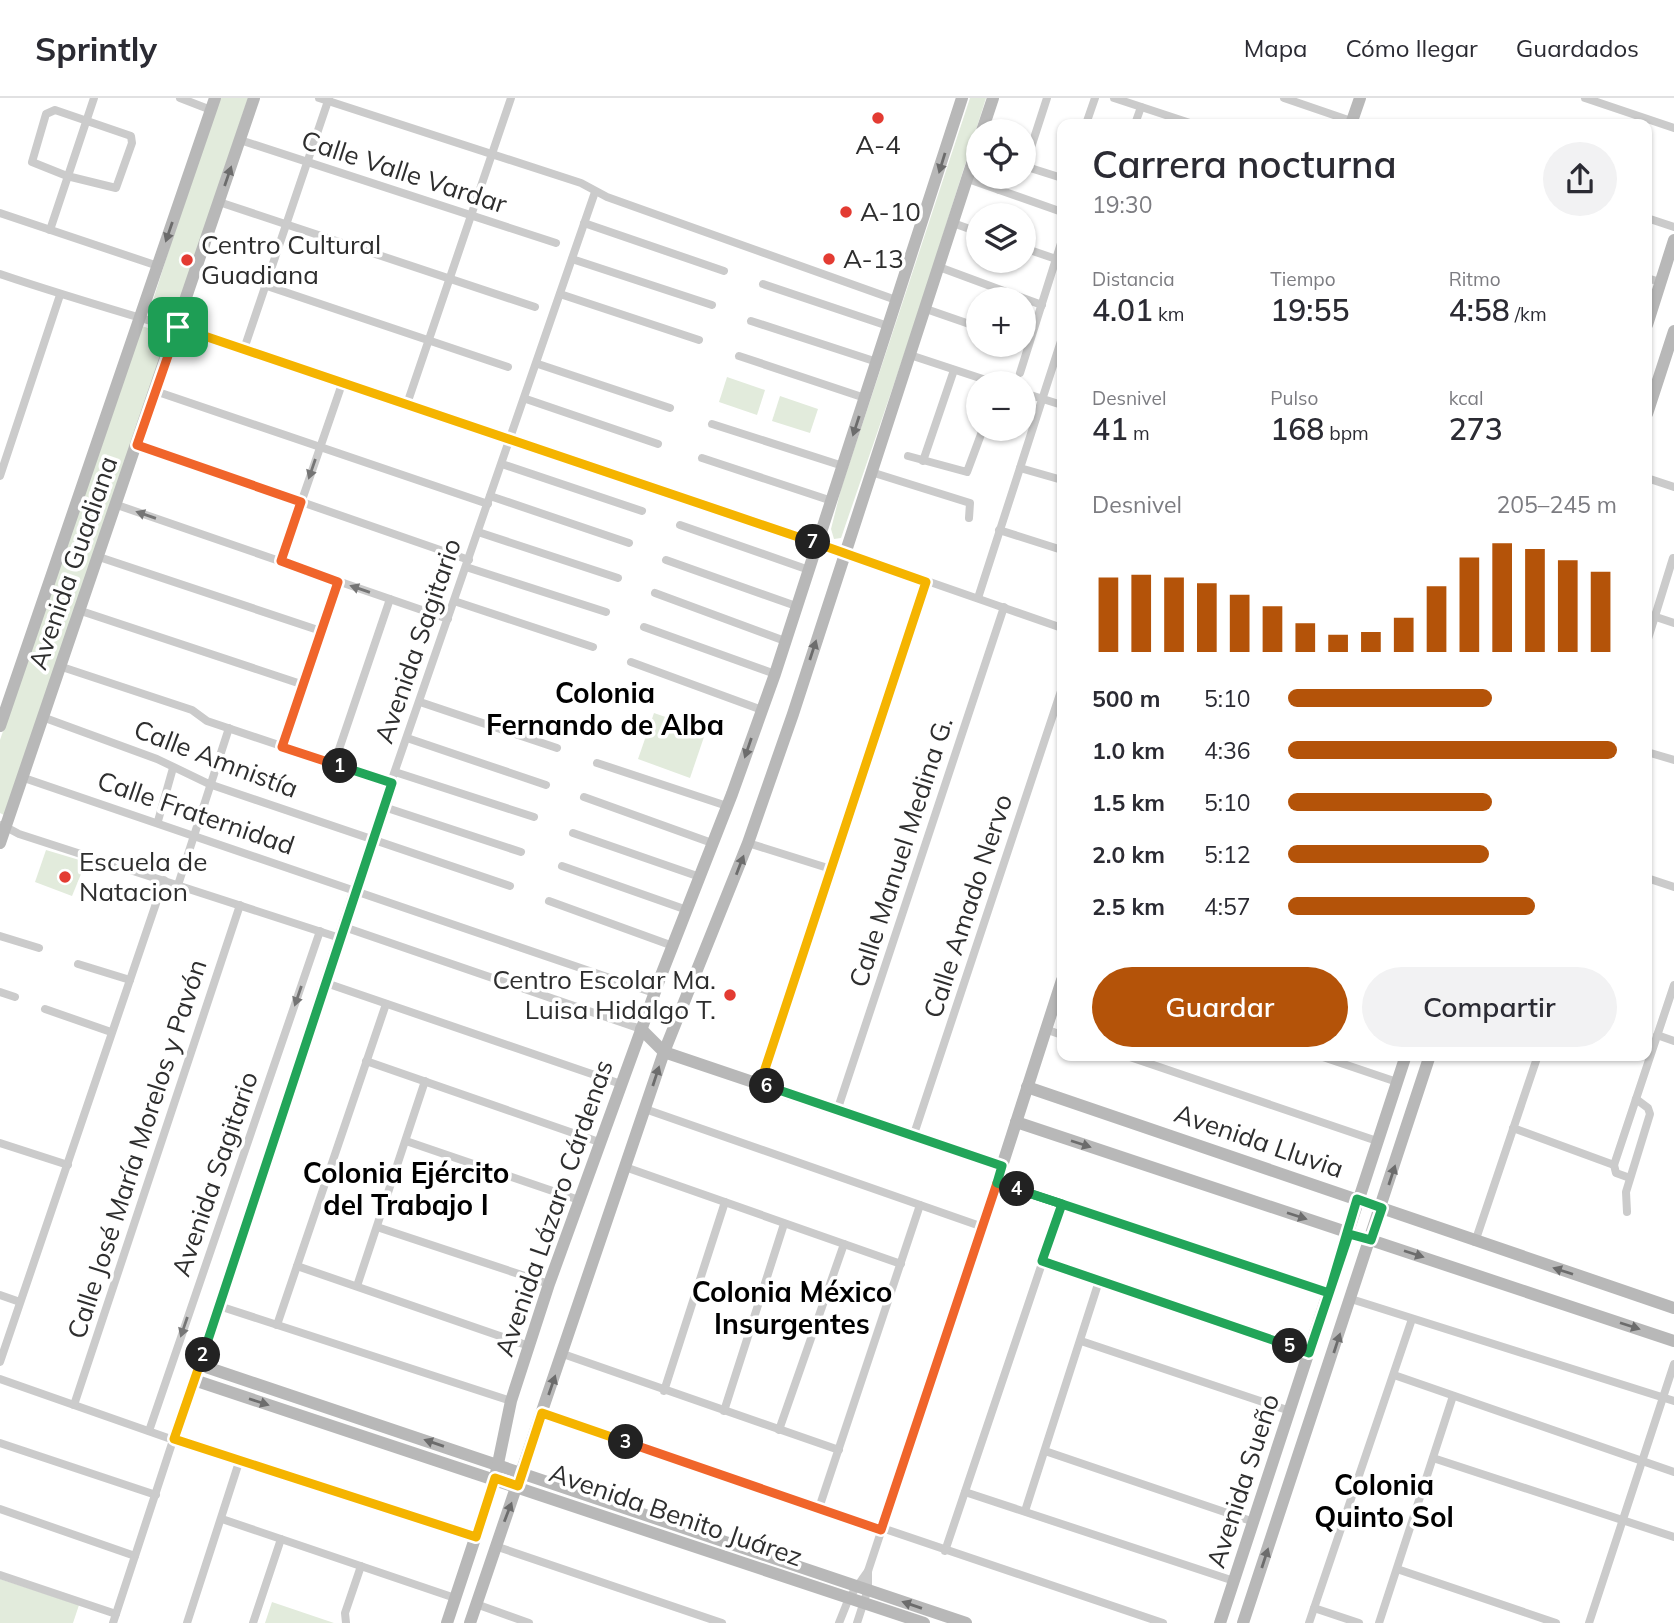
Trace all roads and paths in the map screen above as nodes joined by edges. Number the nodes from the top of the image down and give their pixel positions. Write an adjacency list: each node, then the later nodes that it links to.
1 (94, 98): 23 (street)
2 (180, 98): 14 (street)
3 (254, 98): 27 (street, Avenida Guadiana)
4 (510, 98): 28 (street)
5 (961, 98): 64 (street, Avenida Lázaro Cárdenas, one-way to 64)
6 (993, 98): 16 (street)
7 (1047, 98): 26 (street)
8 (1095, 98): 17 (street)
9 (1114, 98): 15 (street)
10 (1284, 98): 20 (street)
11 (1360, 98): 21 (street)
12 (1585, 98): 22 (street)
13 (325, 99): 28 (street); 29 (street)
14 (213, 104): 53 (street, Avenida Guadiana, one-way to 53)
15 (1141, 107): 18 (street); 19 (street)
16 (986, 119)
17 (1088, 119)
18 (1137, 119)
19 (1178, 119)
20 (1344, 119)
21 (1356, 119)
22 (1647, 119)
23 (86, 121): 31 (street); 31 (street); 31 (street)
24 (1652, 121): 25 (street)
25 (1674, 128)
26 (1036, 131)
27 (240, 140): 29 (street, Calle Valle Vardar); 36 (street, Avenida Guadiana, one-way to 27)
28 (492, 154): 35 (street); 39 (street)
29 (306, 162): 39 (street, Calle Valle Vardar); 43 (street)
30 (1036, 170): 32 (street)
31 (67, 176): 46 (street)
32 (1057, 176)
33 (966, 185): 42 (street, Avenida Lázaro Cárdenas)
34 (999, 190): 37 (street)
35 (595, 192): 41 (street, Avenida Sagitario); 64 (street)
36 (219, 202): 43 (street); 75 (street, Avenida Guadiana)
37 (1057, 210)
38 (0, 213): 46 (street)
39 (471, 215): 48 (street, Calle Valle Vardar); 57 (street)
40 (1652, 220): 44 (street)
41 (584, 223): 51 (street, Avenida Sagitario); 55 (street)
42 (953, 223): 45 (street); 54 (street, Avenida Lázaro Cárdenas)
43 (285, 224): 57 (street); 61 (street)
44 (1674, 227)
45 (966, 228)
46 (50, 230): 53 (street)
47 (1674, 240): 59 (street)
48 (556, 243)
49 (1036, 252): 52 (street)
50 (1057, 256): 52 (street)
51 (572, 259): 62 (street, Avenida Sagitario); 65 (street)
52 (1056, 259): 66 (street)
53 (158, 266): 70 (street, Avenida Guadiana)
54 (939, 267): 66 (street); 69 (street, Avenida Lázaro Cárdenas)
55 (724, 271)
56 (0, 274): 63 (street)
57 (449, 280): 67 (street); 78 (street)
58 (1652, 280): 59 (street)
59 (1660, 282): 68 (street)
60 (763, 284): 74 (street)
61 (264, 285): 78 (street); 80 (street)
62 (560, 293): 77 (street); 85 (street, Avenida Sagitario)
63 (60, 295): 70 (street); 112 (street)
64 (896, 300): 74 (street, Avenida Lázaro Cárdenas)
65 (712, 305)
66 (1042, 305): 72 (street)
67 (535, 307)
68 (1652, 308)
69 (926, 309): 73 (street); 82 (street, Avenida Lázaro Cárdenas)
70 (139, 320): 75 (street); 163 (street, Avenida Guadiana)
71 (751, 321): 84 (street)
72 (1036, 321)
73 (966, 323)
74 (888, 326): 84 (street, Avenida Lázaro Cárdenas)
75 (178, 327): 80 (street); 90 (street, Avenida Guadiana)
76 (1674, 331): 79 (street)
77 (699, 341)
78 (429, 342): 86 (street); 96 (street)
79 (1671, 348): 95 (street)
80 (244, 349): 89 (street)
81 (1057, 353): 94 (street)
82 (910, 355): 87 (street); 111 (street, Avenida Lázaro Cárdenas)
83 (739, 356): 92 (street)
84 (877, 362): 92 (street, Avenida Lázaro Cárdenas)
85 (538, 365): 93 (street, Avenida Sagitario); 98 (street)
86 (508, 367)
87 (954, 370): 88 (street); 107 (street)
88 (966, 374)
89 (343, 381): 96 (street); 104 (street)
90 (155, 391): 103 (street, Avenida Guadiana); 104 (street)
91 (1036, 397): 94 (street)
92 (865, 398): 109 (street, Avenida Lázaro Cárdenas, one-way to 109)
93 (526, 399): 100 (street, Avenida Sagitario); 102 (street)
94 (1042, 399): 97 (street); 110 (street)
95 (1652, 400)
96 (407, 404): 100 (street)
97 (1057, 404)
98 (670, 408)
99 (712, 424): 109 (street)
100 (511, 440): 108 (street, Avenida Sagitario); 126 (street)
101 (979, 441): 107 (street)
102 (658, 444)
103 (137, 445): 118 (street); 119 (street, Avenida Guadiana)
104 (320, 446): 116 (street); 118 (street, one-way to 118)
105 (908, 456): 107 (street)
106 (702, 458): 117 (street)
107 (923, 461)
108 (502, 464): 116 (street, Avenida Sagitario); 120 (street)
109 (843, 466): 117 (street, Avenida Lázaro Cárdenas)
110 (1020, 468): 113 (street); 123 (street)
111 (871, 472): 121 (street); 128 (street, Avenida Lázaro Cárdenas)
112 (0, 476)
113 (1057, 479)
114 (1652, 480): 115 (street)
115 (1674, 487)
116 (489, 500): 124 (street, Avenida Sagitario); 125 (street)
117 (832, 500): 126 (street, Avenida Lázaro Cárdenas)
118 (301, 502): 132 (street); 133 (street)
119 (117, 505): 129 (street, Avenida Guadiana); 132 (street, one-way to 119)
120 (642, 511)
121 (969, 518)
122 (680, 525): 134 (street)
123 (999, 530): 127 (street); 139 (street)
124 (478, 532): 133 (street, Avenida Sagitario); 135 (street)
125 (629, 543)
126 (817, 544): 128 (street); 134 (street, Avenida Lázaro Cárdenas)
127 (1057, 548)
128 (845, 551): 137 (street); 188 (street, Avenida Lázaro Cárdenas, one-way to 128)
129 (99, 557): 144 (street, Avenida Guadiana); 152 (street)
130 (1674, 558): 146 (street)
131 (666, 560): 142 (street)
132 (281, 561): 136 (street)
133 (467, 563): 141 (street, Avenida Sagitario); 145 (street)
134 (809, 570): 142 (street, Avenida Lázaro Cárdenas)
135 (618, 578)
136 (338, 582): 140 (street, one-way to 136); 152 (street)
137 (926, 582): 139 (street); 191 (street)
138 (655, 593): 153 (street)
139 (978, 598): 143 (street)
140 (390, 599): 148 (street); 171 (street)
141 (454, 601): 148 (street, Avenida Sagitario); 154 (street)
142 (796, 607): 153 (street, Avenida Lázaro Cárdenas)
143 (1004, 607): 150 (street); 240 (street, Calle Manuel Medina G.)
144 (81, 611): 156 (street, Avenida Guadiana); 158 (street)
145 (606, 612)
146 (1652, 613)
147 (1652, 616): 149 (street)
148 (448, 619): 159 (street, Avenida Sagitario)
149 (1674, 623)
150 (1057, 626)
151 (644, 627): 157 (street)
152 (321, 631): 158 (street)
153 (785, 640): 157 (street, Avenida Lázaro Cárdenas)
154 (593, 647)
155 (631, 662): 161 (street)
156 (62, 667): 162 (street, Avenida Guadiana); 164 (street)
157 (775, 674): 161 (street, Avenida Lázaro Cárdenas)
158 (303, 685): 166 (street)
159 (420, 702): 165 (street, Avenida Sagitario); 167 (street)
160 (1057, 703): 243 (street, Calle Amado Nervo)
161 (762, 709): 179 (street, Avenida Lázaro Cárdenas, one-way to 179)
162 (45, 718): 172 (street, Calle Amnistía); 174 (street, Avenida Guadiana)
163 (0, 726)
164 (229, 728): 166 (street); 176 (street)
165 (407, 738): 173 (street, Avenida Sagitario); 177 (street)
166 (282, 747): 171 (street)
167 (557, 748)
168 (1652, 753): 169 (street)
169 (1674, 760)
170 (597, 763): 179 (street)
171 (334, 764): 175 (street)
172 (173, 768): 176 (street, Calle Amnistía); 182 (street)
173 (396, 772): 175 (street, Avenida Sagitario); 181 (street)
174 (24, 778): 182 (street, Calle Fraternidad); 183 (street, Avenida Guadiana)
175 (392, 783): 180 (street, Avenida Sagitario)
176 (209, 784): 184 (street); 186 (street, Calle Amnistía)
177 (546, 785)
178 (584, 797): 187 (street)
179 (727, 806): 187 (street, Avenida Lázaro Cárdenas)
180 (383, 807): 186 (street, Avenida Sagitario); 189 (street)
181 (534, 817)
182 (158, 821): 184 (street, Calle Fraternidad)
183 (1, 833): 193 (street)
184 (194, 833): 195 (street); 198 (street, Calle Fraternidad)
185 (573, 833): 192 (street)
186 (373, 837): 196 (street, Calle Amnistía); 198 (street, Avenida Sagitario)
187 (712, 843): 192 (street, Avenida Lázaro Cárdenas)
188 (748, 843): 191 (street); 225 (street, Avenida Lázaro Cárdenas, one-way to 188)
189 (521, 852)
190 (562, 866): 201 (street)
191 (831, 870): 236 (street)
192 (700, 877): 201 (street, Avenida Lázaro Cárdenas)
193 (164, 880): 195 (street); 209 (street)
194 (1652, 880): 197 (street)
195 (178, 885): 200 (street)
196 (510, 886)
197 (1674, 887)
198 (354, 890): 202 (street, Avenida Sagitario); 213 (street, Calle Fraternidad)
199 (549, 901): 206 (street)
200 (240, 905): 203 (street); 298 (street, Calle José María Morelos y Pavón)
201 (687, 910): 206 (street, Avenida Lázaro Cárdenas)
202 (344, 927): 205 (street, Avenida Sagitario); 218 (street)
203 (320, 932): 205 (street); 303 (street, Avenida Sagitario, one-way to 303)
204 (0, 936): 207 (street)
205 (340, 938): 210 (street, Avenida Sagitario)
206 (673, 946): 213 (street, Avenida Lázaro Cárdenas)
207 (39, 948)
208 (78, 964): 209 (street)
209 (130, 980): 220 (street)
210 (326, 982): 216 (street); 278 (street, Avenida Sagitario)
211 (1674, 985): 222 (street)
212 (0, 992): 215 (street)
213 (654, 993): 218 (street, Avenida Lázaro Cárdenas)
214 (1057, 994): 219 (street)
215 (15, 997)
216 (386, 1004): 226 (street); 235 (street)
217 (45, 1009): 220 (street)
218 (641, 1029): 225 (street); 235 (street, Avenida Lázaro Cárdenas)
219 (1045, 1029): 221 (street); 237 (street)
220 (111, 1032): 249 (street)
221 (1057, 1033)
222 (1657, 1035): 223 (street); 224 (street)
223 (1674, 1041)
224 (1652, 1050)
225 (664, 1052): 236 (street); 239 (street, Avenida Lázaro Cárdenas, one-way to 225)
226 (366, 1061): 233 (street); 270 (street)
227 (1142, 1061): 245 (street)
228 (1335, 1061): 234 (street)
229 (1404, 1061): 234 (street, Avenida Sueño)
230 (1428, 1061): 259 (street, Avenida Sueño, one-way to 230)
231 (1536, 1061): 242 (street)
232 (1648, 1061): 238 (street)
233 (425, 1081): 244 (street); 246 (street)
234 (1397, 1082): 245 (street, Avenida Sueño)
235 (621, 1084): 246 (street, Avenida Lázaro Cárdenas)
236 (760, 1084): 240 (street)
237 (1027, 1087): 241 (street); 254 (street, Avenida Lluvia)
238 (1636, 1099): 248 (street); 252 (street)
239 (645, 1109): 251 (street, Avenida Lázaro Cárdenas); 258 (street)
240 (837, 1111): 243 (street)
241 (1016, 1122): 250 (street); 264 (street, one-way to 264)
242 (1513, 1128): 248 (street); 266 (street)
243 (913, 1137): 250 (street)
244 (406, 1141): 255 (street); 262 (street)
245 (1377, 1141): 254 (street, Avenida Sueño)
246 (599, 1142): 255 (street, Avenida Lázaro Cárdenas)
247 (0, 1143): 249 (street)
248 (1614, 1164): 252 (street)
249 (68, 1165): 277 (street)
250 (1002, 1166): 253 (street)
251 (625, 1167): 256 (street); 286 (street, Avenida Lázaro Cárdenas)
252 (1630, 1178): 260 (street)
253 (997, 1183): 257 (street); 263 (street)
254 (1357, 1199): 259 (street, Avenida Lluvia); 264 (street, Avenida Sueño)
255 (579, 1200): 272 (street, Avenida Lázaro Cárdenas)
256 (725, 1202): 261 (street); 293 (street)
257 (1062, 1204): 268 (street); 274 (street)
258 (920, 1205): 263 (street); 269 (street)
259 (1382, 1208): 265 (street, Avenida Sueño); 266 (street, Avenida Lluvia)
260 (1627, 1212)
261 (784, 1224): 267 (street); 299 (street)
262 (377, 1227): 272 (street); 273 (street)
263 (983, 1227): 322 (street)
264 (1349, 1234): 265 (street); 274 (street, Avenida Sueño)
265 (1371, 1240): 276 (street, Avenida Sueño); 283 (street, one-way to 283)
266 (1475, 1242): 279 (street, Avenida Lluvia, one-way to 266)
267 (844, 1244): 269 (street); 302 (street)
268 (1042, 1261): 271 (street); 314 (street)
269 (901, 1264): 306 (street)
270 (297, 1266): 273 (street); 281 (street)
271 (1099, 1282): 282 (street); 285 (street)
272 (550, 1284): 284 (street, Avenida Lázaro Cárdenas)
273 (357, 1286): 284 (street)
274 (1329, 1293): 285 (street, Avenida Sueño)
275 (0, 1295): 277 (street)
276 (1352, 1299): 280 (street); 353 (street, Avenida Sueño, one-way to 276)
277 (20, 1302): 287 (street)
278 (219, 1306): 281 (street); 289 (street, Avenida Sagitario)
279 (1674, 1308)
280 (1412, 1320): 290 (street); 295 (street)
281 (277, 1325): 296 (street)
282 (1082, 1341): 300 (street); 307 (street)
283 (1674, 1341)
284 (529, 1346): 296 (street, Avenida Lázaro Cárdenas)
285 (1309, 1353): 300 (street, Avenida Sueño)
286 (562, 1354): 293 (street); 301 (street, Avenida Lázaro Cárdenas, one-way to 286)
287 (0, 1362)
288 (1674, 1364): 295 (street)
289 (200, 1365): 292 (street, Avenida Sagitario); 311 (street, Avenida Benito Juárez, one-way to 289)
290 (1394, 1376): 294 (street); 337 (street)
291 (0, 1379): 298 (street)
292 (194, 1380): 304 (street, Avenida Sagitario); 311 (street, Avenida Benito Juárez, one-way to 311)
293 (664, 1391): 299 (street)
294 (1453, 1396): 308 (street); 310 (street)
295 (1661, 1397): 297 (street); 310 (street)
296 (511, 1401): 311 (street, Avenida Lázaro Cárdenas)
297 (1674, 1401)
298 (74, 1405): 303 (street)
299 (724, 1411): 302 (street)
300 (1290, 1412): 321 (street, Avenida Sueño)
301 (542, 1413): 313 (street, Avenida Lázaro Cárdenas); 316 (street)
302 (779, 1430): 306 (street)
303 (149, 1431): 304 (street)
304 (174, 1439): 309 (street); 315 (street, Avenida Sagitario)
305 (0, 1443): 315 (street)
306 (839, 1450): 316 (street)
307 (1045, 1451): 318 (street); 321 (street)
308 (1433, 1458): 320 (street); 330 (street)
309 (240, 1460): 319 (street); 323 (street)
310 (1641, 1461): 312 (street); 320 (street)
311 (497, 1472): 313 (street, Avenida Benito Juárez); 323 (street, Avenida Lázaro Cárdenas)
312 (1674, 1472)
313 (520, 1479): 326 (street, Avenida Lázaro Cárdenas, one-way to 313); 333 (street, Avenida Benito Juárez); 335 (street, Avenida Benito Juárez)
314 (965, 1492): 318 (street); 327 (street)
315 (156, 1495): 328 (street, Avenida Sagitario)
316 (819, 1508): 322 (street)
317 (0, 1509): 328 (street)
318 (1025, 1511): 332 (street)
319 (222, 1519): 325 (street); 340 (street)
320 (1622, 1519): 324 (street); 358 (street)
321 (1254, 1522): 332 (street, Avenida Sueño)
322 (881, 1530): 327 (street); 333 (street)
323 (476, 1537): 334 (street, Avenida Lázaro Cárdenas)
324 (1674, 1537)
325 (281, 1539): 329 (street); 341 (street)
326 (495, 1546): 336 (street, Avenida Lázaro Cárdenas); 346 (street)
327 (945, 1551): 351 (street)
328 (135, 1556): 338 (street, Avenida Sagitario)
329 (361, 1566): 334 (street); 342 (street)
330 (1397, 1569): 356 (street); 357 (street)
331 (0, 1575): 338 (street)
332 (1234, 1581): 352 (street, Avenida Sueño)
333 (863, 1593): 335 (street, Avenida Benito Juárez); 348 (street); 349 (street); 350 (street, one-way to 333)
334 (455, 1598): 343 (street, Avenida Lázaro Cárdenas)
335 (849, 1598): 347 (street)
336 (477, 1604): 344 (street, Avenida Lázaro Cárdenas); 345 (street)
337 (1314, 1608): 354 (street); 355 (street)
338 (116, 1614): 339 (street, Avenida Sagitario)
339 (113, 1623)
340 (187, 1623)
341 (253, 1623)
342 (346, 1623)
343 (447, 1623)
344 (470, 1623)
345 (529, 1623)
346 (722, 1623)
347 (839, 1623)
348 (857, 1623)
349 (924, 1623)
350 (966, 1623)
351 (1163, 1623)
352 (1220, 1623)
353 (1243, 1623)
354 (1309, 1623)
355 (1359, 1623)
356 (1379, 1623)
357 (1556, 1623)
358 (1588, 1623)

